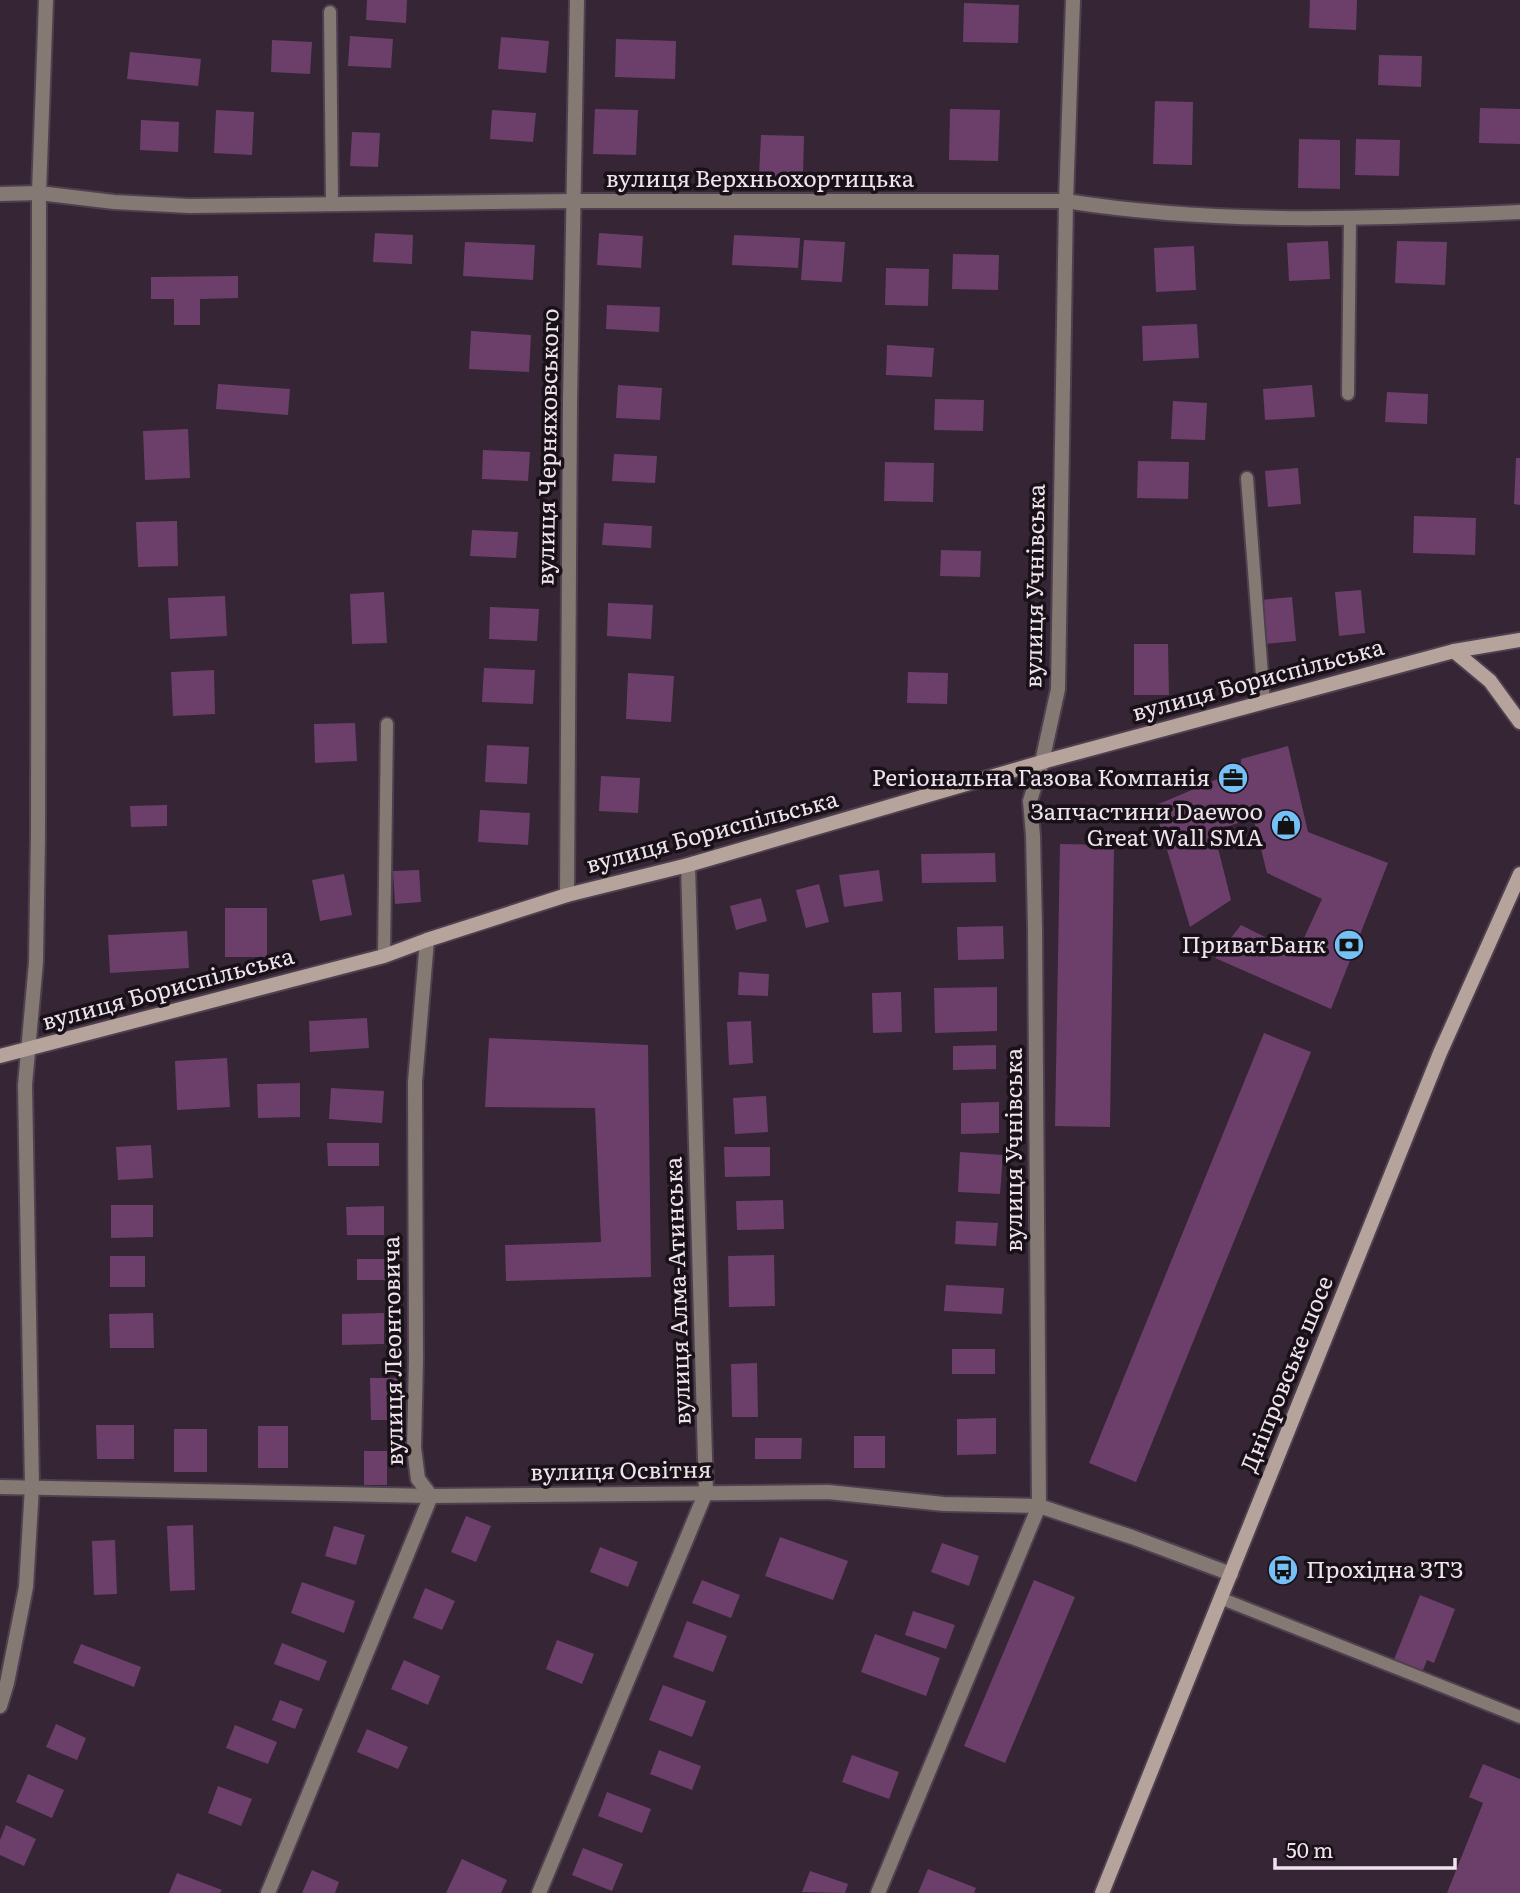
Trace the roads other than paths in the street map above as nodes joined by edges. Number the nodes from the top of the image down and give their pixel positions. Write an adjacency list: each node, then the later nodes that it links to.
1 (46, 0): 5 (street)
2 (577, 0): 7 (street, вулиця Черняховського)
3 (1073, 0): 8 (street, вулиця Учнівська)
4 (330, 12): 9 (lane)
5 (39, 193): 6 (street, вулиця Верхньохортицька); 9 (street, вулиця Верхньохортицька); 25 (street)
6 (0, 194)
7 (574, 201): 8 (street, вулиця Верхньохортицька); 9 (street, вулиця Верхньохортицька); 22 (street, вулиця Черняховського)
8 (1066, 201): 11 (street, вулиця Верхньохортицька); 19 (street, вулиця Учнівська)
9 (332, 204)
10 (1520, 212): 11 (street, вулиця Верхньохортицька)
11 (1350, 220): 12 (lane)
12 (1348, 394)
13 (1247, 478): 16 (lane)
14 (1520, 640): 15 (main road, вулиця Бориспільська)
15 (1454, 651): 16 (main road, вулиця Бориспільська); 17 (main road)
16 (1264, 702): 19 (main road, вулиця Бориспільська)
17 (1520, 722)
18 (387, 724): 24 (lane)
19 (1042, 762): 20 (main road, вулиця Бориспільська); 31 (street, вулиця Учнівська)
20 (688, 864): 22 (main road, вулиця Бориспільська); 29 (street, вулиця Алма-Атинська)
21 (1520, 874): 32 (main road, Дніпровське шосе)
22 (567, 895): 23 (main road, вулиця Бориспільська)
23 (427, 940): 24 (main road, вулиця Бориспільська); 30 (street, вулиця Леонтовича)
24 (384, 956): 25 (main road, вулиця Бориспільська)
25 (29, 1049): 26 (main road, вулиця Бориспільська); 28 (street)
26 (0, 1056)
27 (0, 1487): 28 (street, вулиця Освітня)
28 (32, 1487): 30 (street, вулиця Освітня); 34 (street)
29 (706, 1492): 30 (street, вулиця Освітня); 31 (street, вулиця Освітня); 37 (street, вулиця Алма-Атинська)
30 (431, 1496): 36 (street)
31 (1039, 1506): 32 (street, вулиця Освітня); 38 (street)
32 (1231, 1574): 33 (main road, Дніпровське шосе)
33 (1220, 1598): 35 (lane); 39 (main road, Дніпровське шосе)
34 (0, 1706)
35 (1520, 1717)
36 (268, 1893)
37 (540, 1893)
38 (878, 1893)
39 (1102, 1893)

